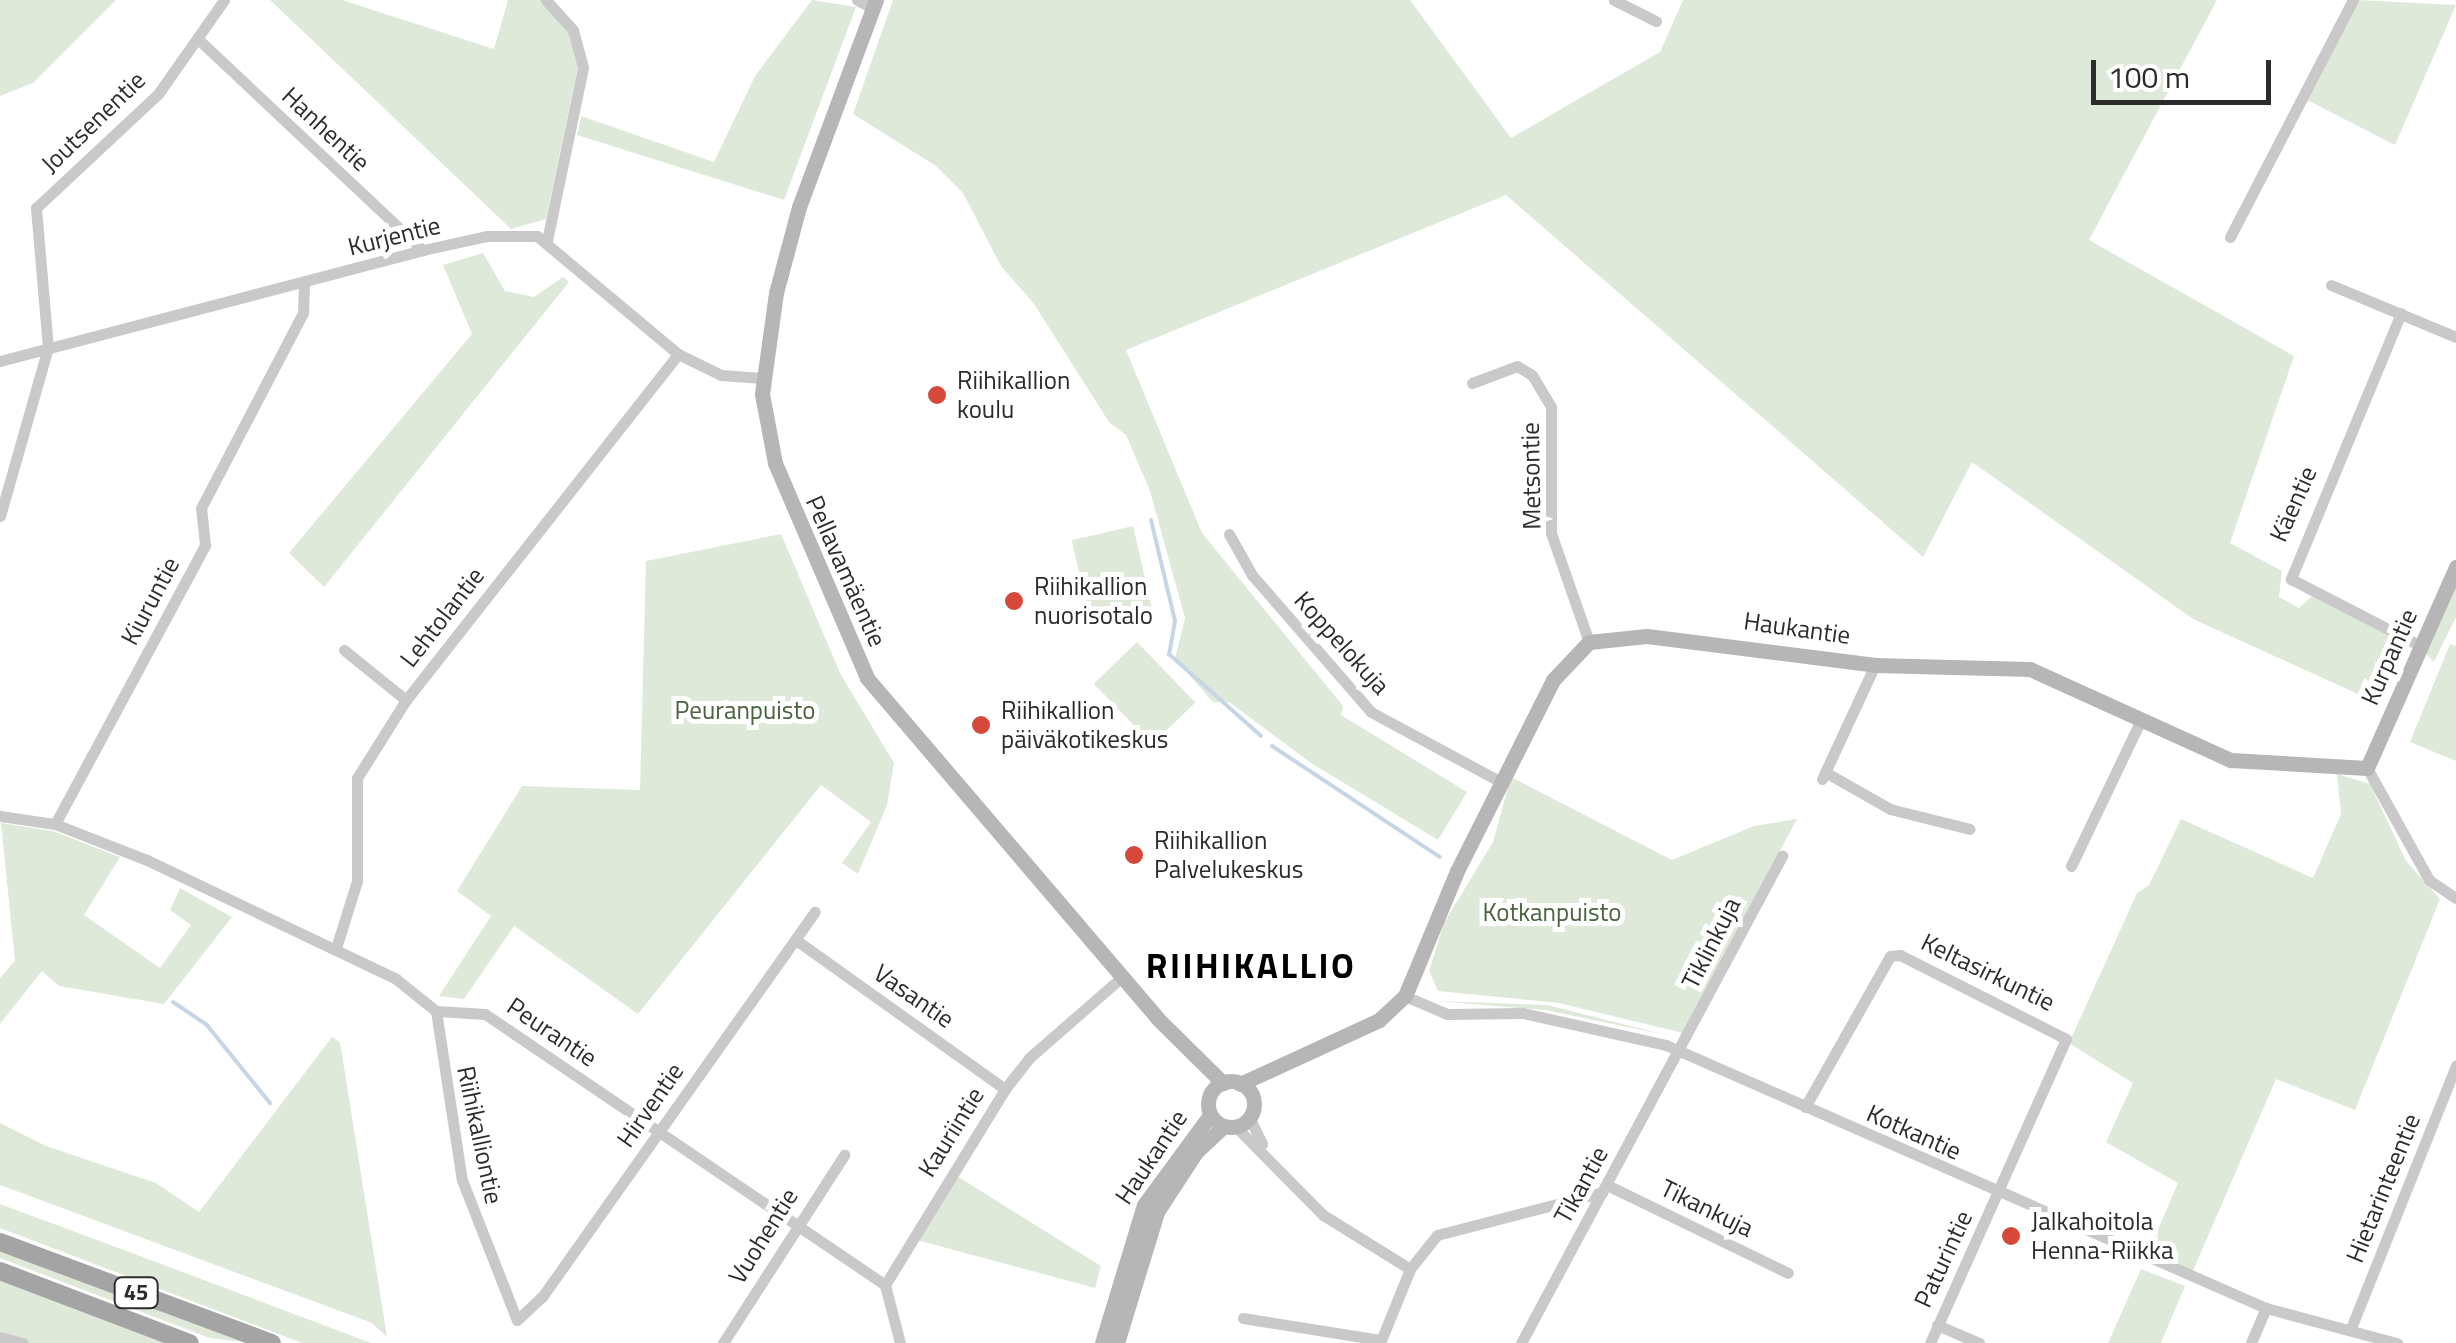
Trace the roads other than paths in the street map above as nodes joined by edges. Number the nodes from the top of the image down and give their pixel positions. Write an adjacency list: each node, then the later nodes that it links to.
1 (224, 0): 7 (street, Joutsenentie)
2 (546, 0): 9 (street)
3 (1614, 0): 6 (street)
4 (2353, 0): 8 (street)
5 (868, 3): 18 (street, Pellavamäentie)
6 (1656, 21)
7 (200, 40): 10 (street, Hanhentie); 15 (street, Joutsenentie)
8 (2230, 237)
9 (547, 240): 10 (street, Kurjentie); 16 (street)
10 (422, 250): 11 (street, Kurjentie)
11 (304, 283): 15 (street, Kurjentie); 32 (street, Kiuruntie)
12 (2331, 286): 13 (street)
13 (2401, 313): 14 (street); 24 (street, Käentie)
14 (2456, 337)
15 (48, 348): 17 (street, Kurjentie); 20 (street)
16 (678, 354): 18 (street); 27 (street, Lehtolantie)
17 (0, 360)
18 (762, 378): 40 (street, Pellavamäentie)
19 (1472, 383): 23 (street, Metsontie)
20 (0, 516)
21 (1229, 534): 30 (street, Koppelokuja)
22 (2456, 567): 24 (street, Kurpantie)
23 (1589, 642): 26 (street, Haukantie); 30 (street)
24 (2421, 646): 29 (street, Kurpantie)
25 (344, 650): 27 (street)
26 (1875, 665): 28 (street, Haukantie); 33 (street)
27 (406, 700): 39 (street, Lehtolantie)
28 (2140, 722): 29 (street, Haukantie); 35 (street)
29 (2368, 768): 36 (street)
30 (1501, 782): 41 (street)
31 (0, 816): 32 (street)
32 (55, 824): 39 (street)
33 (1970, 829)
34 (1782, 856): 43 (street, Tiklinkuja)
35 (2071, 866)
36 (2456, 898)
37 (815, 912): 38 (street, Hirventie)
38 (796, 940): 47 (street, Vasantie); 52 (street, Hirventie)
39 (336, 948): 42 (street)
40 (1122, 977): 46 (street, Pellavamäentie); 47 (street, Kauriintie)
41 (1405, 996): 43 (street, Kotkantie); 45 (street)
42 (436, 1012): 52 (street, Peurantie); 64 (street, Riihikalliontie)
43 (1682, 1050): 49 (street, Kotkantie); 54 (street, Tikantie)
44 (2456, 1065): 66 (street, Hietarinteentie)
45 (1279, 1070): 46 (street); 48 (street)
46 (1224, 1087): 48 (street, Pellavamäentie); 50 (street)
47 (1005, 1089): 61 (street, Kauriintie)
48 (1253, 1100): 51 (street)
49 (1805, 1108): 55 (street, Kotkantie); 55 (street, Keltasirkuntie)
50 (1210, 1115): 51 (street); 74 (street, Haukantie)
51 (1236, 1123): 58 (street); 75 (street, Haukantie)
52 (658, 1133): 56 (street, Peurantie); 64 (street, Hirventie)
53 (844, 1155): 56 (street, Vuohentie)
54 (1605, 1188): 58 (street); 60 (street, Tikankuja); 76 (street, Tikantie)
55 (1999, 1194): 62 (street, Kotkantie); 65 (street, Paturintie)
56 (796, 1226): 61 (street, Peurantie); 72 (street, Vuohentie)
57 (0, 1242): 71 (main road, 45)
58 (1410, 1269): 68 (street)
59 (0, 1270): 70 (main road, 45)
60 (1788, 1273)
61 (885, 1285): 73 (street)
62 (2266, 1308): 66 (street, Kotkantie); 79 (street)
63 (1242, 1318): 68 (street)
64 (518, 1320)
65 (1938, 1325): 77 (street, Paturintie); 78 (street)
66 (2351, 1328): 80 (street, Kotkantie)
67 (0, 1337): 69 (street)
68 (1380, 1341)
69 (23, 1343)
70 (190, 1343)
71 (272, 1343)
72 (723, 1343)
73 (900, 1343)
74 (1102, 1343)
75 (1117, 1343)
76 (1521, 1343)
77 (1930, 1343)
78 (1979, 1343)
79 (2251, 1343)
80 (2396, 1343)

